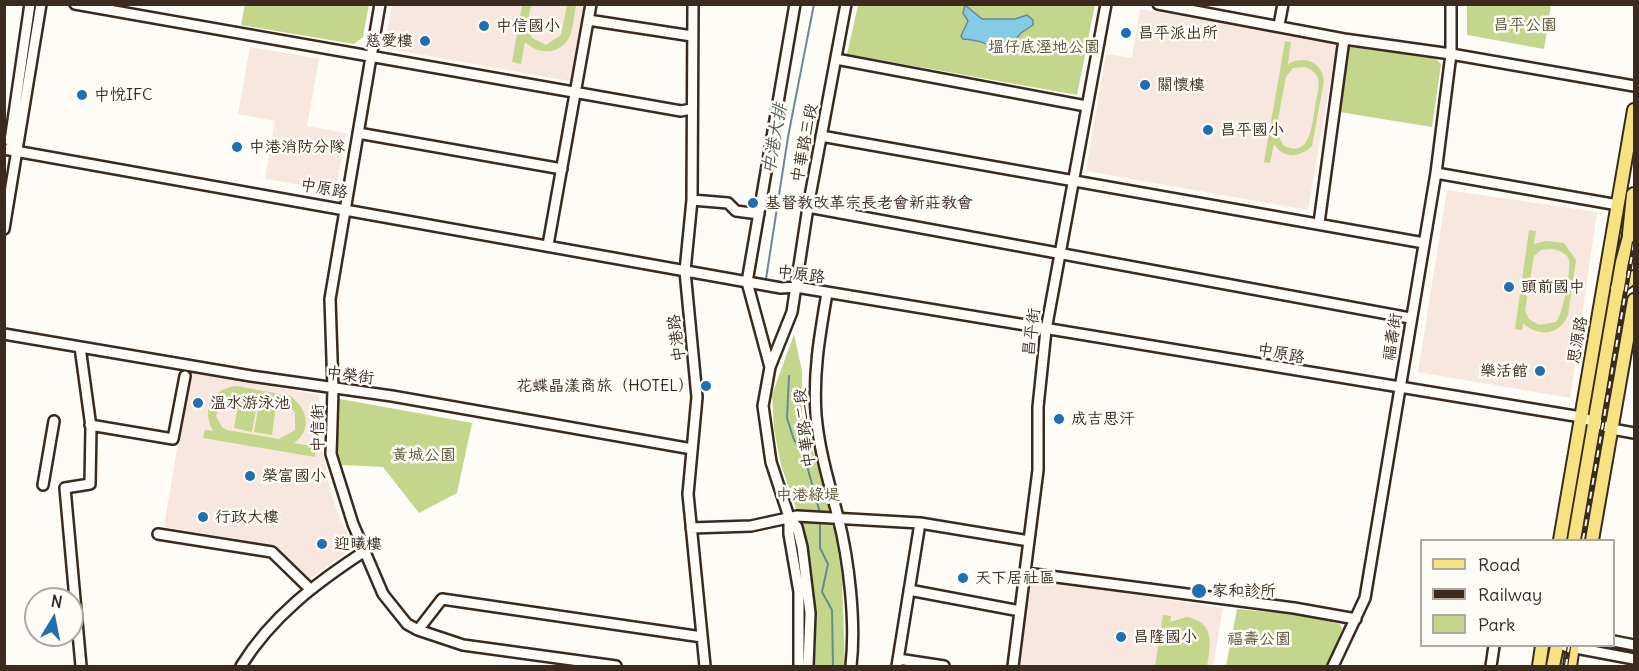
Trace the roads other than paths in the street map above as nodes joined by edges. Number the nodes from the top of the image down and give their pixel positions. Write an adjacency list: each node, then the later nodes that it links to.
1 (30, 4): 29 (street)
2 (40, 4): 29 (street)
3 (75, 4): 18 (street)
4 (380, 4): 18 (street, 中信街)
5 (591, 4): 13 (street)
6 (693, 4): 15 (street, 中港路)
7 (795, 4): 39 (street)
8 (846, 4): 19 (street, 中華路三段)
9 (1106, 4): 22 (street, 昌平街)
10 (1158, 4): 14 (street)
11 (1283, 4): 14 (street)
12 (1451, 4): 17 (street, 福壽街)
13 (588, 20): 15 (street); 21 (street)
14 (1279, 25): 16 (street)
15 (692, 36): 23 (street, 中港路)
16 (1344, 39): 17 (street); 41 (street)
17 (1451, 54): 20 (street); 31 (street, 福壽街)
18 (371, 55): 21 (street); 25 (street, 中信街)
19 (836, 59): 22 (street); 26 (street, 中華路三段)
20 (1635, 86)
21 (577, 93): 23 (street); 30 (street)
22 (1086, 106): 32 (street, 昌平街)
23 (691, 109): 34 (street, 中港路)
24 (1635, 110): 35 (main road, 思源路)
25 (358, 133): 30 (street); 37 (street, 中信街)
26 (821, 136): 32 (street); 36 (street, 中華路三段)
27 (4, 149): 29 (street, 中原路)
28 (1635, 150): 47 (main road, 思源路)
29 (17, 151): 37 (street, 中原路); 38 (street)
30 (562, 169): 45 (street)
31 (1436, 172): 35 (street); 44 (street, 福壽街)
32 (1072, 180): 41 (street); 46 (street, 昌平街)
33 (1635, 195): 43 (highway)
34 (692, 200): 39 (street); 48 (street, 中港路)
35 (1618, 205): 63 (main road, 思源路)
36 (807, 207): 46 (street); 51 (street, 中華路三段)
37 (346, 208): 45 (street, 中原路); 61 (street, 中信街)
38 (6, 209): 42 (street)
39 (759, 214): 50 (street)
40 (1635, 216): 43 (main road, 思源路)
41 (1318, 223): 44 (street)
42 (4, 229)
43 (1630, 234): 47 (main road, 思源路)
44 (1424, 243): 55 (street, 福壽街)
45 (548, 245): 48 (street, 中原路)
46 (1059, 254): 55 (street); 56 (street, 昌平街)
47 (1622, 262): 52 (main road, 思源路)
48 (685, 271): 50 (street, 中原路); 69 (street, 中港路)
49 (1635, 277): 52 (main road)
50 (749, 283): 51 (street, 中原路); 59 (street)
51 (796, 287): 53 (street, 中原路); 59 (street)
52 (1617, 288): 65 (main road, 思源路)
53 (827, 293): 56 (street, 中原路); 72 (street, 中華路二段)
54 (1635, 300): 67 (main road)
55 (1410, 318): 62 (street, 福壽街)
56 (1046, 330): 62 (street, 中原路); 79 (street, 昌平街)
57 (4, 334): 58 (street, 中榮街)
58 (80, 347): 61 (street, 中榮街); 66 (street)
59 (770, 367): 71 (street)
60 (185, 376): 66 (street)
61 (333, 389): 69 (street, 中榮街); 80 (street, 中信街)
62 (1400, 389): 63 (street, 中原路); 85 (street, 福壽街)
63 (1581, 417): 65 (street, 中原路); 76 (main road, 思源路)
64 (54, 421): 70 (street)
65 (1594, 423): 67 (street, 中原路); 77 (main road, 思源路)
66 (90, 425): 97 (street)
67 (1612, 429): 68 (street, 中原路); 78 (main road)
68 (1635, 433)
69 (692, 449): 74 (street, 中港路)
70 (43, 485)
71 (793, 516): 72 (street); 74 (street); 101 (street); 102 (street)
72 (834, 518): 73 (street); 103 (street, 中華路二段)
73 (920, 523): 79 (street); 83 (street)
74 (691, 528): 87 (street, 中港路)
75 (158, 534): 82 (street)
76 (1560, 539)
77 (1574, 539)
78 (1592, 539)
79 (1029, 541): 81 (street, 昌平街)
80 (365, 551): 82 (street); 86 (street, 中信街)
81 (1026, 573): 84 (street, 昌平街); 85 (street)
82 (309, 588): 98 (street)
83 (909, 590): 84 (street); 96 (street)
84 (1020, 610): 105 (street, 昌平街)
85 (1356, 619): 106 (street, 福壽街)
86 (418, 630): 87 (street); 99 (street, 中信街)
87 (702, 637): 100 (street, 中港路)
88 (1615, 641): 89 (street)
89 (1635, 645)
90 (1494, 647): 107 (street)
91 (1542, 647): 108 (main road)
92 (1557, 647): 109 (main road)
93 (1570, 647): 110 (main road)
94 (1575, 647): 95 (street)
95 (1635, 659)
96 (897, 663): 104 (street)
97 (81, 666)
98 (241, 666)
99 (616, 666)
100 (705, 666)
101 (799, 666)
102 (808, 666)
103 (851, 666)
104 (944, 666)
105 (1013, 666)
106 (1333, 666)
107 (1491, 666)
108 (1539, 666)
109 (1553, 666)
110 (1570, 666)

